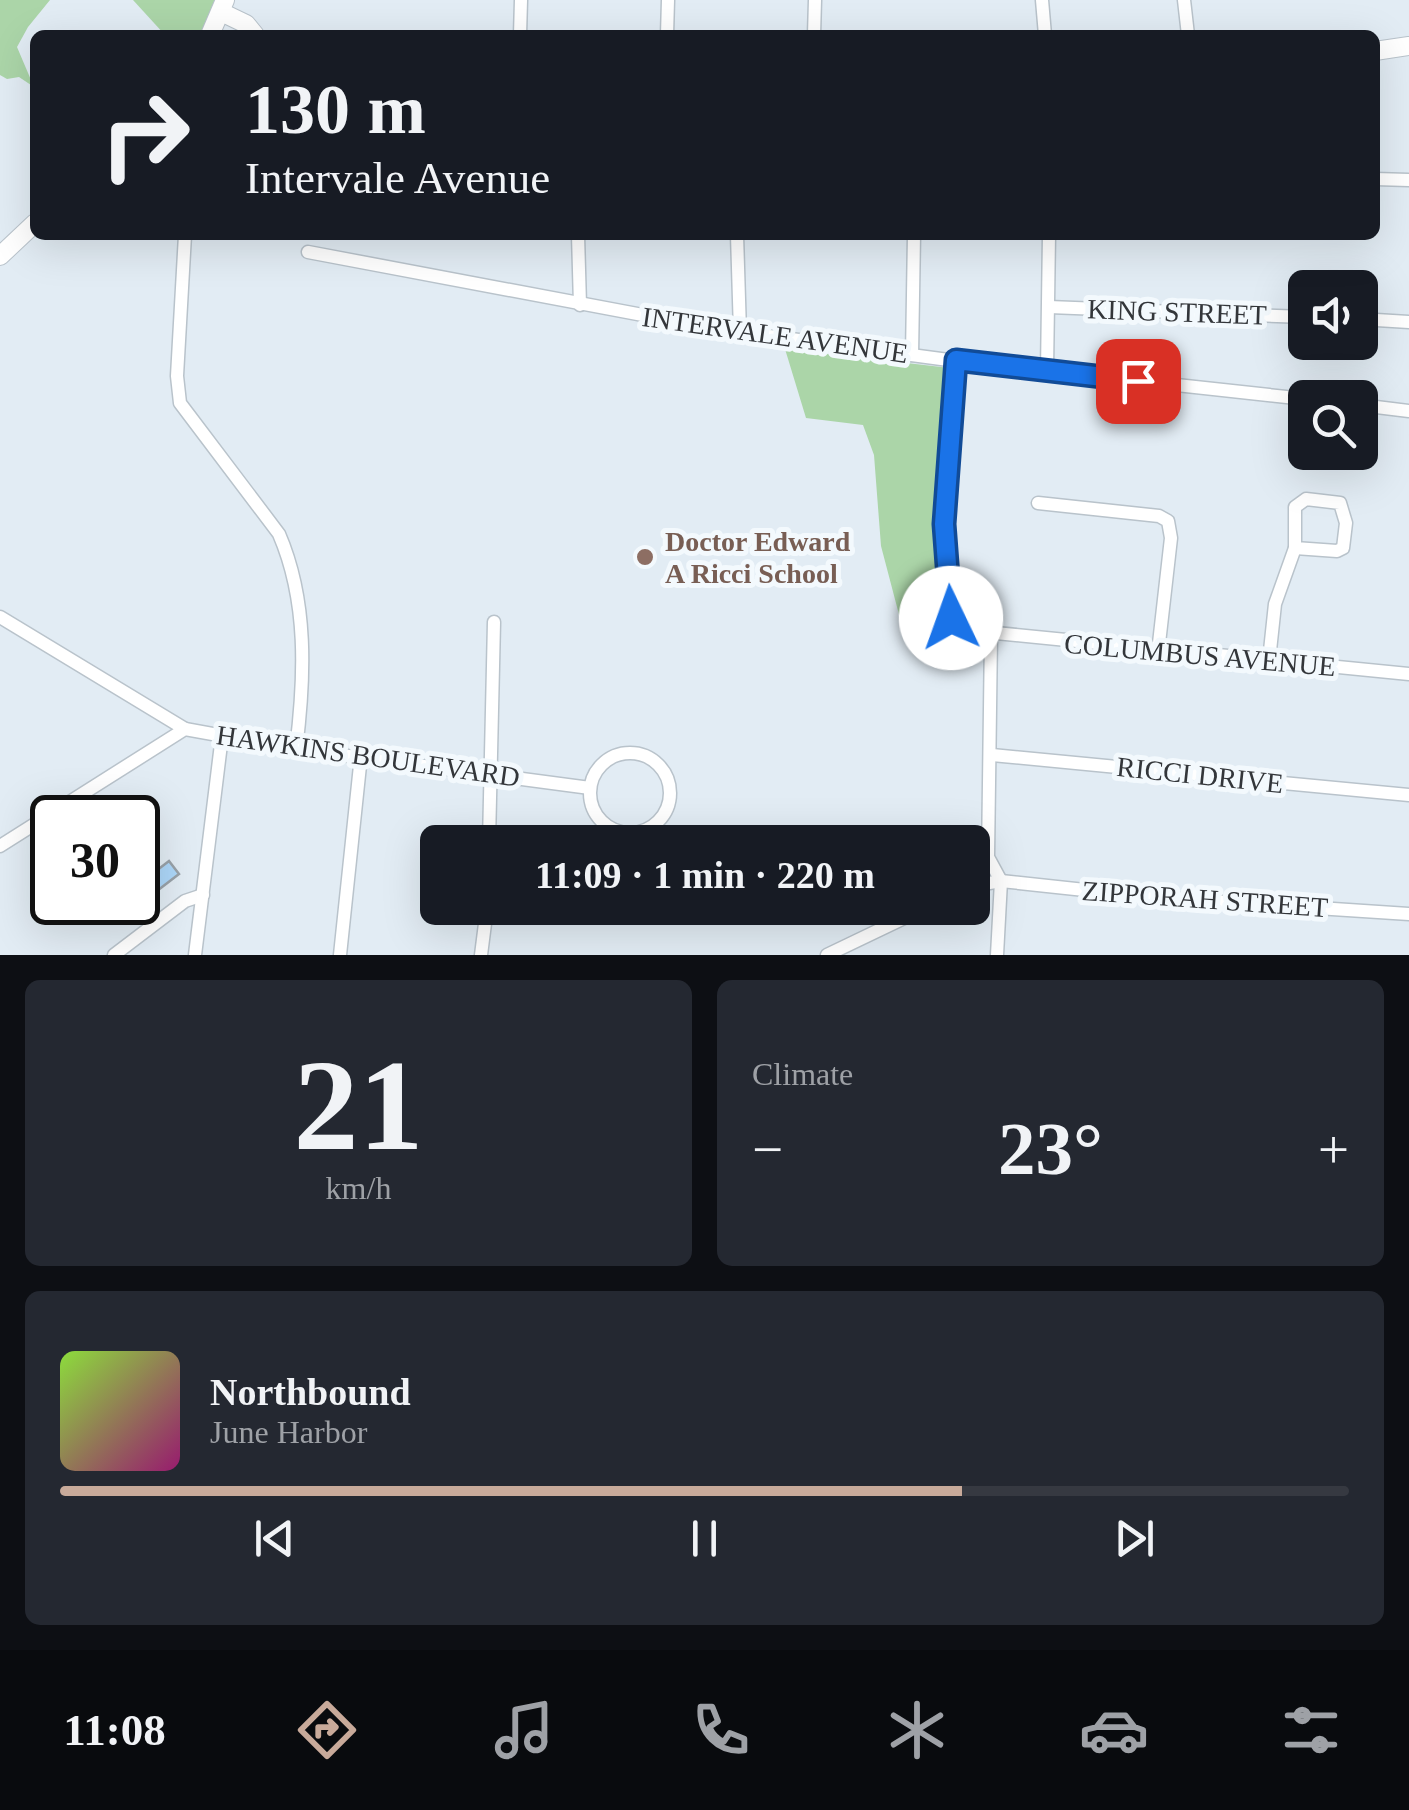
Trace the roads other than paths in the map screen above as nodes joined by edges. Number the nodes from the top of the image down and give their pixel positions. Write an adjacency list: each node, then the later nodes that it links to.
1 (521, 0): 9 (street)
2 (668, 0): 10 (street)
3 (814, 0): 11 (street)
4 (1042, 0): 12 (street)
5 (1184, 0): 13 (street)
6 (223, 6): 7 (street); 8 (street)
7 (212, 30)
8 (250, 30)
9 (520, 30)
10 (667, 30)
11 (814, 30)
12 (1045, 30)
13 (1187, 30)
14 (1409, 46): 15 (street)
15 (1380, 50)
16 (1380, 179): 17 (street)
17 (1409, 180)
18 (30, 228): 25 (street)
19 (185, 240): 48 (street)
20 (578, 240): 26 (street)
21 (737, 240): 31 (street)
22 (914, 240): 32 (street)
23 (1049, 240): 27 (street)
24 (308, 252): 26 (street, INTERVALE AVENUE)
25 (0, 256)
26 (580, 305): 31 (street, INTERVALE AVENUE)
27 (1048, 307): 28 (street, KING STREET); 34 (street)
28 (1288, 316)
29 (1378, 320): 30 (street)
30 (1409, 322)
31 (740, 332): 32 (street, INTERVALE AVENUE)
32 (912, 355): 33 (street, INTERVALE AVENUE)
33 (956, 360): 34 (street, INTERVALE AVENUE); 42 (street, COLUMBUS AVENUE)
34 (1047, 370): 35 (street, INTERVALE AVENUE)
35 (1288, 396)
36 (1378, 407): 37 (street)
37 (1409, 411)
38 (1038, 503): 43 (street)
39 (1295, 548): 39 (street); 44 (street)
40 (0, 616): 46 (street)
41 (494, 622): 51 (street)
42 (991, 634): 43 (street, COLUMBUS AVENUE); 49 (street)
43 (1158, 652): 44 (street, COLUMBUS AVENUE)
44 (1270, 660): 45 (street, COLUMBUS AVENUE)
45 (1409, 674)
46 (186, 729): 47 (street, HAWKINS BOULEVARD); 55 (street, HAWKINS BOULEVARD)
47 (222, 736): 48 (street, HAWKINS BOULEVARD); 58 (street)
48 (296, 748): 50 (street, HAWKINS BOULEVARD)
49 (992, 755): 53 (street, RICCI DRIVE); 56 (street)
50 (361, 756): 51 (street, HAWKINS BOULEVARD); 64 (street)
51 (491, 773): 52 (street, HAWKINS BOULEVARD); 54 (street)
52 (590, 788): 52 (street)
53 (1409, 795)
54 (489, 825)
55 (0, 846)
56 (1001, 881): 57 (street, ZIPPORAH STREET); 59 (street, ZIPPORAH STREET); 67 (street)
57 (990, 883)
58 (203, 894): 62 (street); 63 (street)
59 (1409, 914)
60 (484, 925): 65 (street)
61 (890, 925): 66 (street)
62 (114, 955)
63 (196, 955)
64 (340, 955)
65 (481, 955)
66 (827, 955)
67 (997, 955)

